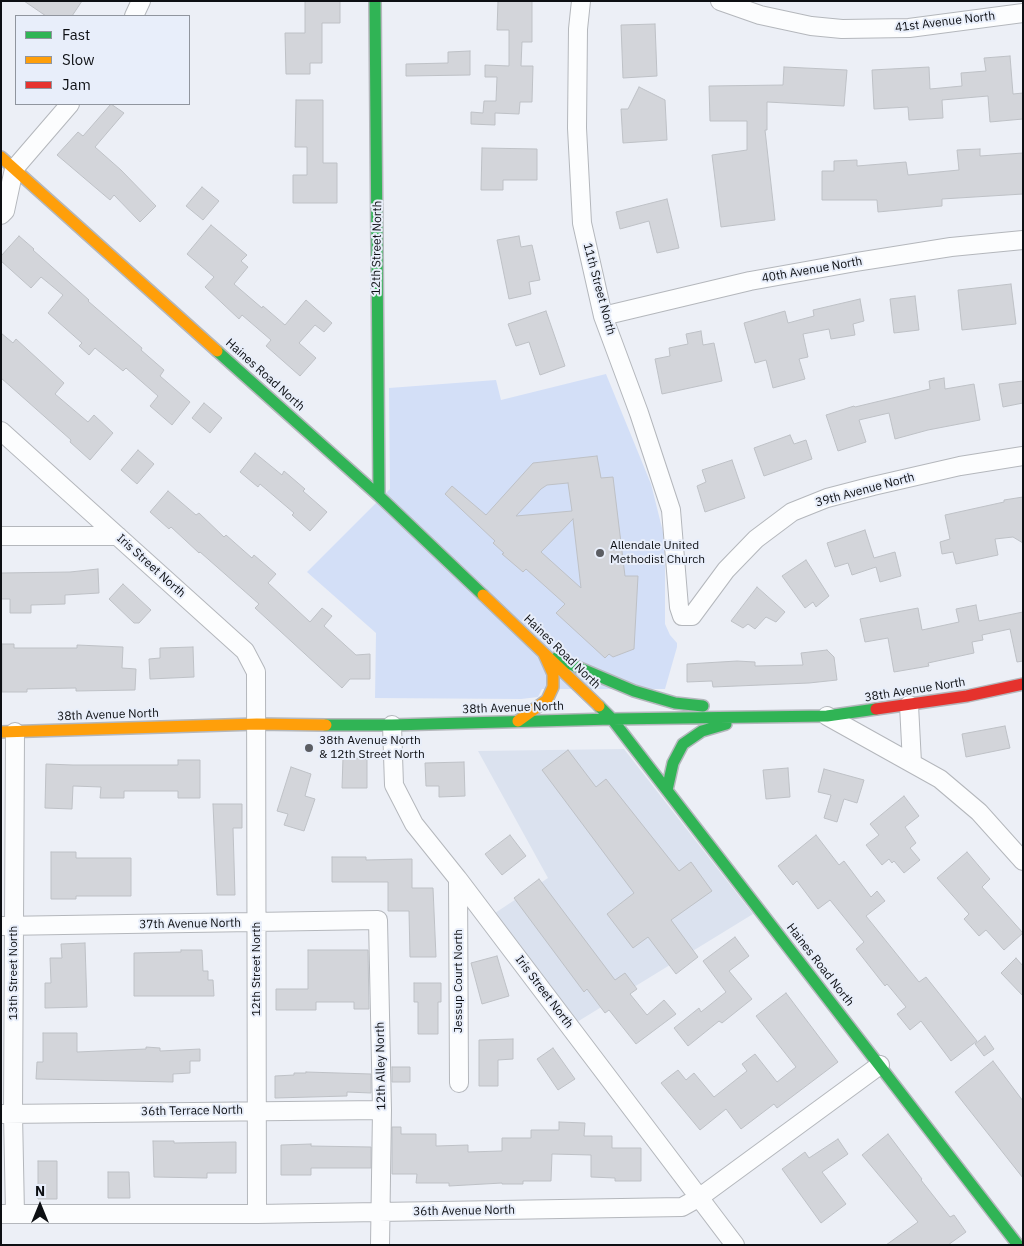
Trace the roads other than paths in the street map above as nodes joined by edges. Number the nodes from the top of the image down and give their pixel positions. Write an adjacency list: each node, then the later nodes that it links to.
1 (140, 1): 6 (street)
2 (375, 1): 14 (street, 12th Street North)
3 (581, 1): 11 (street, 11th Street North)
4 (720, 1): 5 (street, 41st Avenue North)
5 (1023, 13)
6 (134, 15)
7 (69, 105): 8 (street)
8 (8, 163): 9 (street); 14 (street, Haines Road North)
9 (1, 215)
10 (1023, 240): 11 (street, 40th Avenue North)
11 (603, 316): 17 (street, 11th Street North)
12 (1, 431): 16 (street, Iris Street North)
13 (1023, 456): 17 (street, 39th Avenue North)
14 (379, 496): 18 (street, Haines Road North)
15 (1, 536): 16 (street)
16 (118, 536): 25 (street, Iris Street North)
17 (692, 616)
18 (542, 652): 22 (street); 23 (street, Haines Road North); 24 (street)
19 (1023, 684): 20 (street, 38th Avenue North)
20 (909, 705): 21 (street, 38th Avenue North); 28 (street)
21 (827, 716): 22 (street, 38th Avenue North); 28 (street)
22 (748, 718): 23 (street, 38th Avenue North); 29 (street)
23 (612, 719): 24 (street, 38th Avenue North); 29 (street, Haines Road North)
24 (518, 721): 26 (street, 38th Avenue North)
25 (257, 724): 26 (street, 38th Avenue North); 27 (street, 38th Avenue North); 33 (street, 12th Street North)
26 (392, 725): 31 (street, Iris Street North)
27 (8, 732): 34 (street, 13th Street North)
28 (912, 763): 30 (street)
29 (667, 790): 35 (street, Haines Road North)
30 (1023, 862)
31 (458, 879): 36 (street, Jessup Court North); 40 (street, Iris Street North)
32 (378, 920): 33 (street, 37th Avenue North); 38 (street, 12th Alley North)
33 (257, 923): 34 (street, 37th Avenue North); 37 (street, 12th Street North)
34 (8, 926): 39 (street, 13th Street North)
35 (880, 1065): 40 (street, 36th Avenue North); 46 (street, Haines Road North)
36 (459, 1083)
37 (257, 1110): 38 (street, 36th Terrace North); 39 (street, 36th Terrace North); 43 (street, 12th Street North)
38 (382, 1110): 41 (street, 12th Alley North)
39 (7, 1114): 42 (street, 13th Street North)
40 (700, 1197): 41 (street, 36th Avenue North); 45 (street, Iris Street North)
41 (382, 1213): 43 (street, 36th Avenue North); 44 (street)
42 (8, 1214): 43 (street, 36th Avenue North)
43 (257, 1214)
44 (380, 1245)
45 (735, 1245)
46 (1018, 1245)

